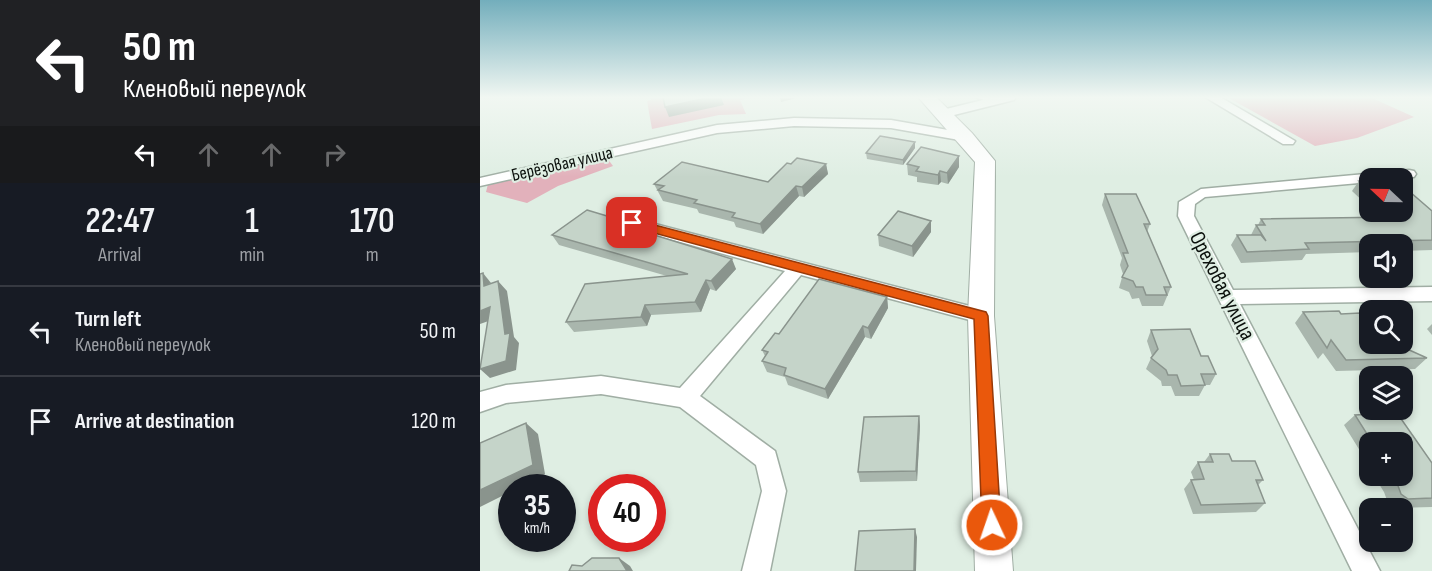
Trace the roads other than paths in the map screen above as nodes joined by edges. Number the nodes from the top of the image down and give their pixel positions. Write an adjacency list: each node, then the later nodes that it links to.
1 (776, 124): 8 (street, Берёзовая улица)
2 (874, 124): 5 (street, Берёзовая улица)
3 (952, 124): 5 (street)
4 (1258, 124): 6 (street)
5 (965, 137): 13 (street)
6 (1288, 141)
7 (1359, 179): 12 (street, Ореховая улица)
8 (480, 182)
9 (632, 223): 10 (street)
10 (798, 268): 13 (street); 14 (street)
11 (1432, 294): 12 (street)
12 (1227, 297): 18 (street, Ореховая улица)
13 (981, 316): 17 (street)
14 (685, 398): 15 (street); 16 (street)
15 (480, 402)
16 (756, 571)
17 (994, 571)
18 (1366, 571)

